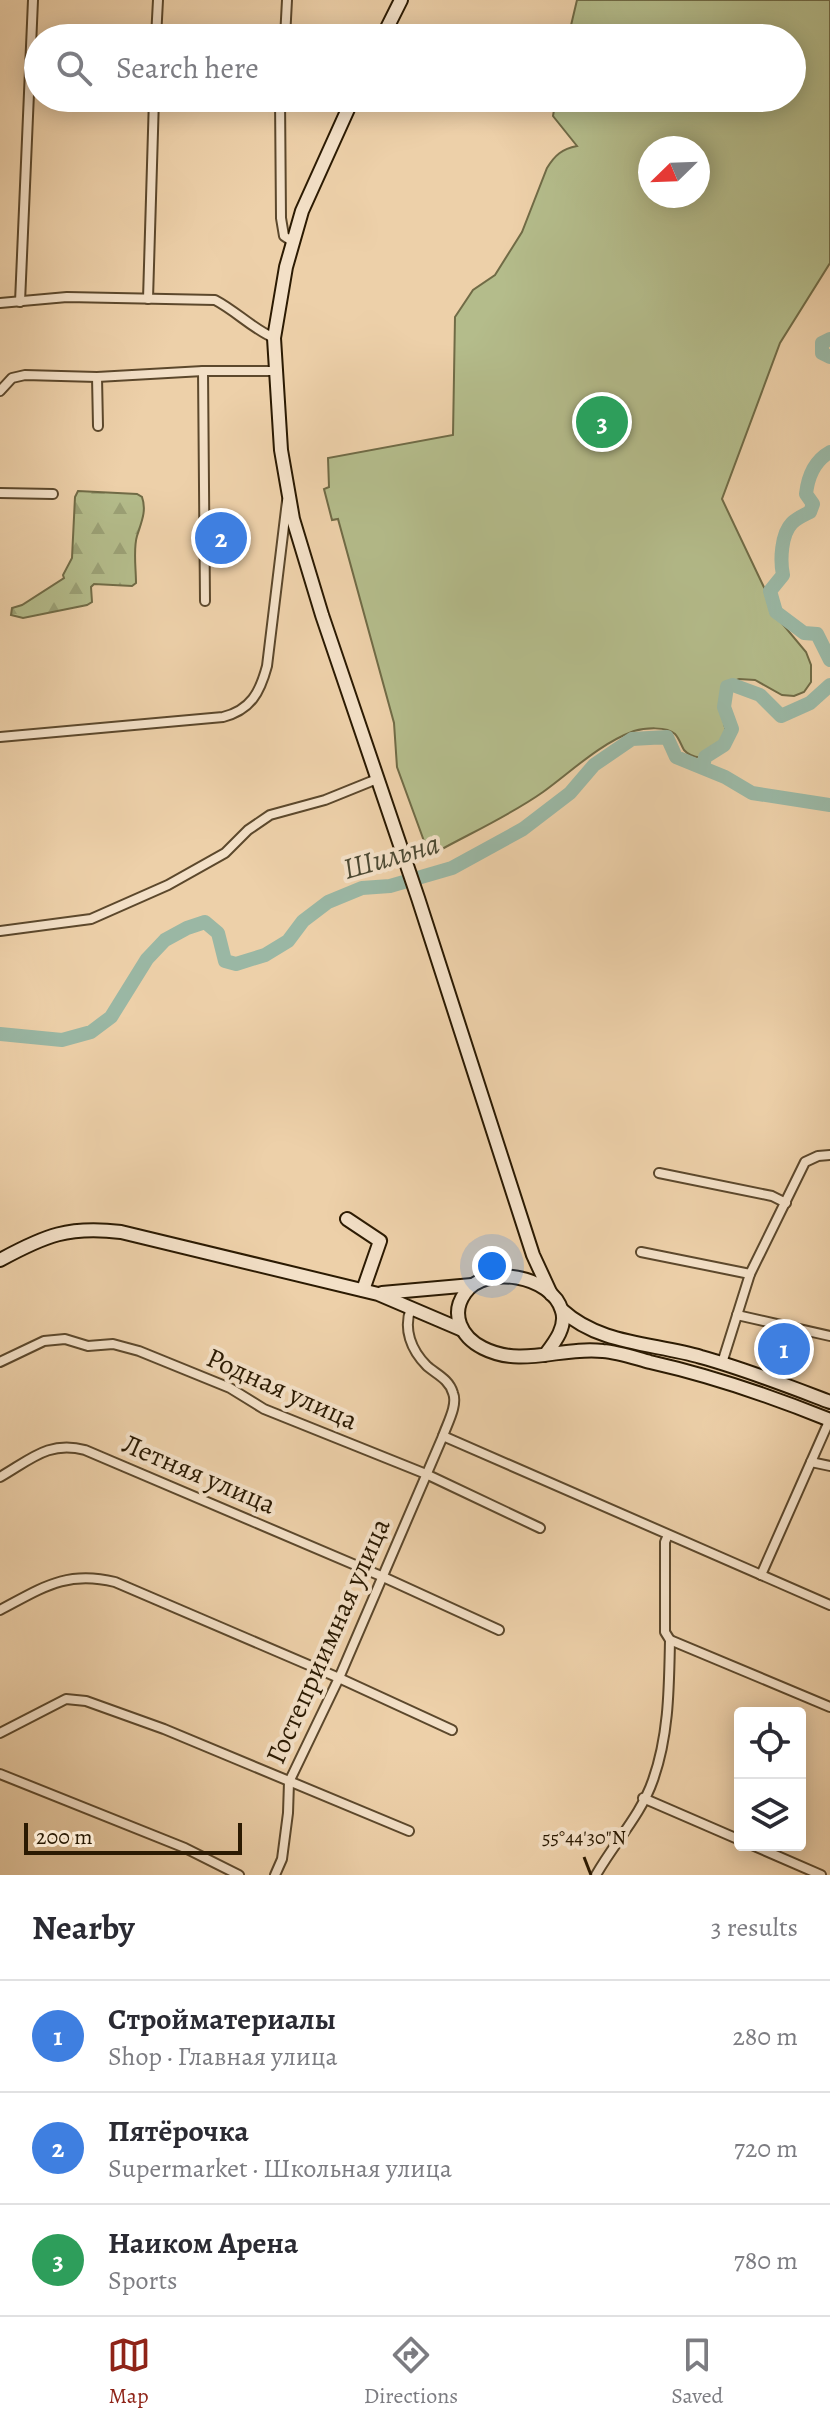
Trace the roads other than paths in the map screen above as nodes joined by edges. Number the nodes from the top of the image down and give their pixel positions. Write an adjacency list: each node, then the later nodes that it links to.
1 (33, 0): 5 (street)
2 (158, 0): 6 (street)
3 (287, 0): 7 (street)
4 (401, 0): 8 (main road)
5 (32, 24)
6 (157, 24)
7 (286, 24)
8 (389, 24)
9 (28, 112): 15 (street)
10 (154, 112): 14 (street)
11 (280, 112): 13 (street)
12 (346, 112): 13 (main road)
13 (293, 242): 17 (main road)
14 (148, 299): 15 (street); 17 (street)
15 (20, 302): 16 (street)
16 (0, 303)
17 (274, 338): 19 (main road)
18 (203, 371): 19 (street); 20 (street); 28 (street)
19 (275, 371): 25 (main road)
20 (97, 377): 21 (street); 22 (street)
21 (0, 391)
22 (98, 426)
23 (0, 493): 24 (street)
24 (53, 494)
25 (288, 495): 26 (main road); 27 (street)
26 (300, 544): 27 (street); 30 (main road)
27 (282, 545): 29 (street)
28 (205, 601)
29 (0, 737)
30 (377, 779): 31 (street); 37 (main road)
31 (0, 931)
32 (830, 1155): 34 (street)
33 (659, 1173): 34 (street)
34 (786, 1203): 39 (street)
35 (347, 1219): 42 (main road)
36 (641, 1252): 39 (street)
37 (533, 1255): 40 (main road); 44 (main road)
38 (0, 1260): 42 (main road)
39 (750, 1274): 47 (street)
40 (517, 1278): 41 (main road); 44 (main road)
41 (472, 1285): 43 (main road); 48 (main road)
42 (363, 1290): 43 (main road)
43 (378, 1294): 45 (main road)
44 (551, 1294): 46 (main road)
45 (411, 1308): 48 (main road); 55 (street, Гостеприимная улица)
46 (562, 1310): 50 (main road); 52 (main road)
47 (737, 1315): 49 (street); 52 (street)
48 (460, 1329): 50 (main road)
49 (830, 1336)
50 (545, 1355): 54 (main road)
51 (0, 1362): 58 (street, Родная улица)
52 (722, 1363): 53 (main road)
53 (830, 1402)
54 (830, 1420): 56 (street)
55 (443, 1436): 58 (street, Гостеприимная улица); 61 (street)
56 (811, 1462): 57 (street); 62 (street)
57 (830, 1466)
58 (426, 1474): 60 (street, Родная улица); 63 (street, Гостеприимная улица)
59 (0, 1477): 63 (street, Летняя улица)
60 (540, 1528)
61 (668, 1535): 62 (street); 67 (street)
62 (761, 1575): 64 (street)
63 (381, 1576): 66 (street, Летняя улица); 68 (street, Гостеприимная улица)
64 (830, 1605)
65 (0, 1610): 68 (street)
66 (499, 1630)
67 (670, 1640): 69 (street); 74 (street)
68 (339, 1678): 70 (street); 73 (street, Гостеприимная улица)
69 (830, 1707)
70 (452, 1730)
71 (0, 1733): 73 (street)
72 (0, 1774): 78 (street)
73 (289, 1782): 75 (street); 79 (street, Гостеприимная улица)
74 (643, 1798): 76 (street); 80 (street)
75 (409, 1831)
76 (734, 1837)
77 (766, 1851): 81 (street)
78 (239, 1875)
79 (275, 1875)
80 (596, 1875)
81 (821, 1875)

